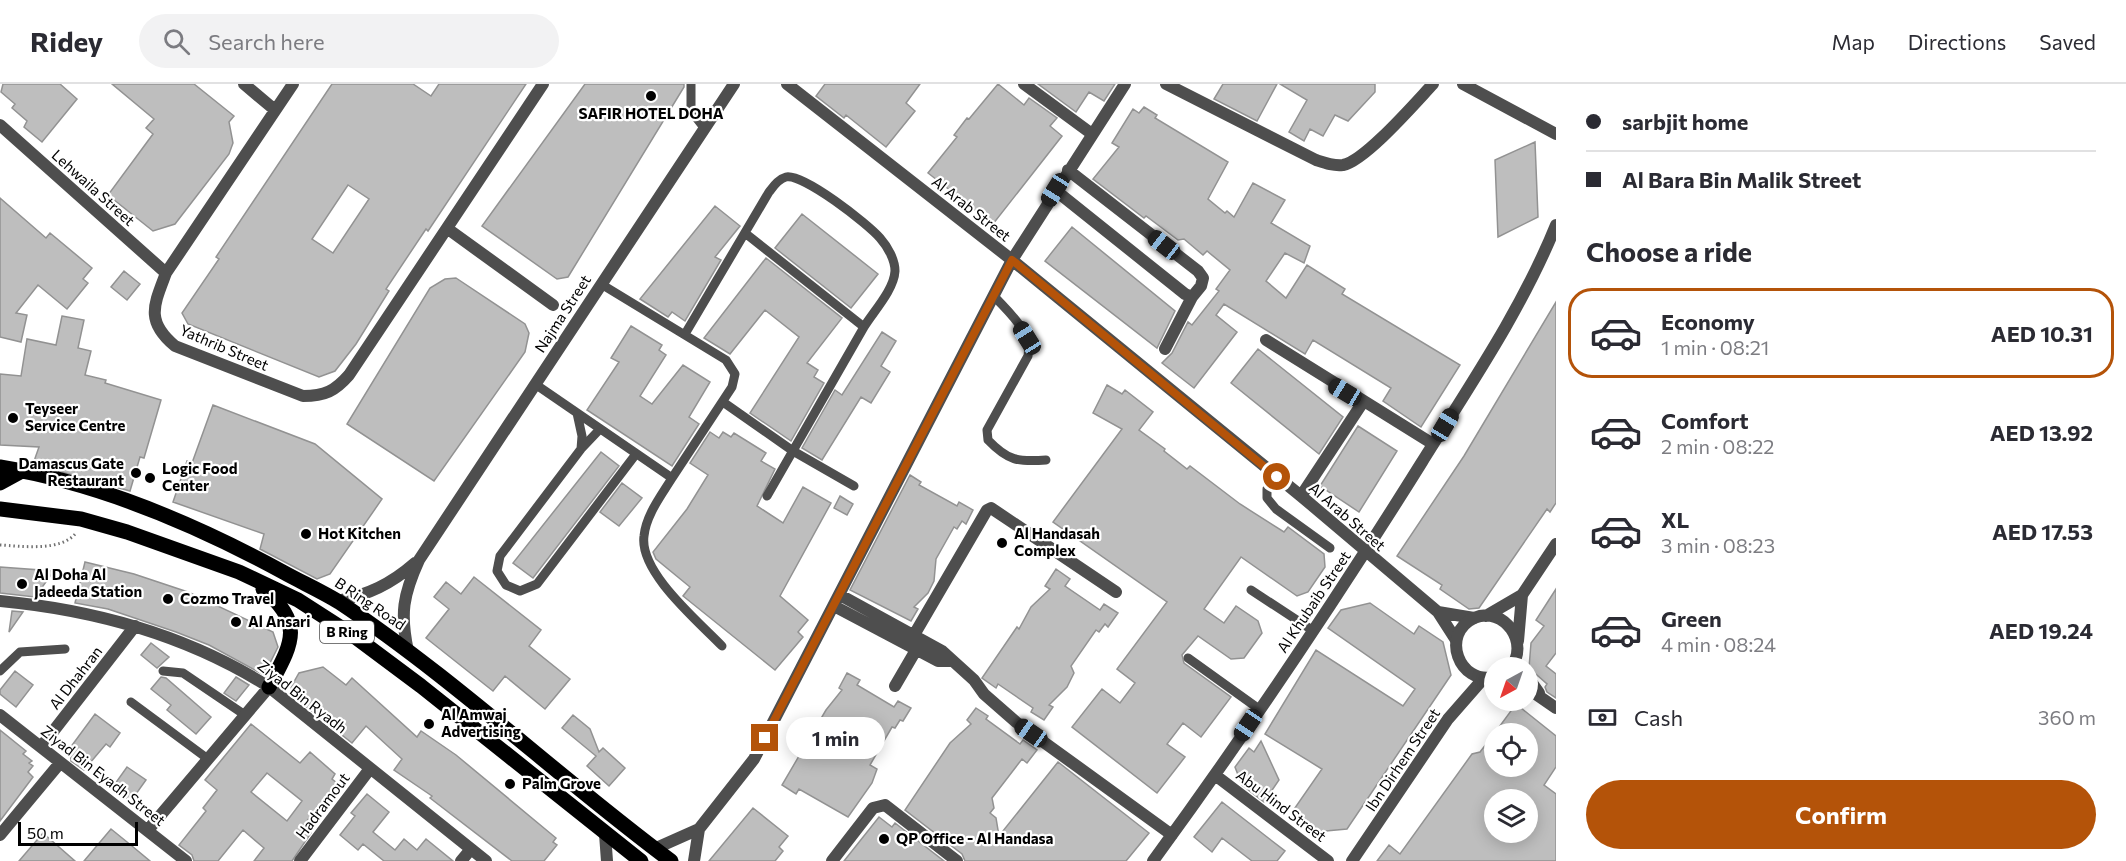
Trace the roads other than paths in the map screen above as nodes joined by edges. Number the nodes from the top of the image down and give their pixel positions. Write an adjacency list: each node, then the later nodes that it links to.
1 (244, 84): 12 (street)
2 (293, 84): 12 (street, Yathrib Street)
3 (543, 84): 20 (street, Yathrib Street)
4 (691, 84): 14 (lane)
5 (734, 84): 14 (street, Najma Street)
6 (787, 84): 22 (street, Al Arab Street)
7 (1024, 84): 15 (street)
8 (1125, 84): 15 (street)
9 (1166, 84): 10 (street)
10 (1433, 84)
11 (1463, 84): 16 (street)
12 (275, 110): 23 (street, Yathrib Street)
13 (0, 125): 23 (street, Lehwaila Street)
14 (705, 129): 24 (street, Najma Street)
15 (1092, 134): 17 (street)
16 (1556, 134)
17 (1068, 170): 18 (street); 26 (street)
18 (1055, 190): 22 (street); 26 (street)
19 (1556, 225): 37 (street, Al Khubaib Street)
20 (448, 229): 23 (street, Yathrib Street); 27 (street)
21 (745, 233): 28 (lane); 28 (lane); 29 (lane)
22 (1012, 260): 25 (street); 44 (street, Al Arab Street)
23 (166, 273)
24 (601, 284): 29 (lane); 32 (street, Najma Street)
25 (994, 296): 41 (lane); 58 (street)
26 (1192, 297): 31 (street)
27 (553, 305)
28 (864, 327): 39 (lane)
29 (685, 334): 33 (lane)
30 (1266, 340): 34 (street)
31 (1165, 349)
32 (535, 384): 35 (lane); 54 (street, Najma Street)
33 (723, 402): 39 (lane); 45 (lane)
34 (1363, 402): 37 (street); 49 (street)
35 (578, 413): 36 (lane); 38 (lane)
36 (600, 429): 38 (lane); 40 (lane)
37 (1433, 444): 53 (street, Al Khubaib Street)
38 (581, 449): 40 (lane)
39 (793, 451): 47 (lane); 48 (lane)
40 (636, 454): 45 (lane)
41 (1046, 460)
42 (0, 467): 43 (main road, B Ring Road / B Ring)
43 (22, 471): 46 (main road); 61 (main road, B Ring Road / B Ring)
44 (1277, 477): 49 (street, Al Arab Street); 52 (lane)
45 (672, 478): 69 (lane)
46 (0, 483)
47 (854, 486)
48 (766, 496)
49 (1300, 496): 53 (street, Al Arab Street)
50 (0, 509): 55 (main road, B Ring)
51 (1556, 543): 59 (street)
52 (1330, 548)
53 (1365, 553): 63 (street, Al Arab Street); 66 (street, Al Khubaib Street)
54 (418, 560): 61 (street, Najma Street); 73 (street, Najma Street)
55 (239, 572): 83 (main road); 97 (main road, B Ring)
56 (1251, 591): 66 (lane)
57 (1116, 592): 67 (street)
58 (840, 595): 62 (street); 67 (street)
59 (1522, 595): 64 (street); 71 (street)
60 (0, 601): 65 (street, Ziyad Bin Ryadh)
61 (337, 601): 73 (main road, B Ring Road / B Ring)
62 (834, 606): 72 (street); 95 (street)
63 (1438, 612): 64 (street, Al Arab Street); 68 (street, Al Arab Street)
64 (1480, 617): 68 (street); 71 (street, Al Arab Street)
65 (135, 626): 83 (street, Ziyad Bin Ryadh); 90 (street, Al Dhahran)
66 (1312, 630): 87 (street, Al Khubaib Street)
67 (914, 635): 77 (street)
68 (1456, 640): 80 (street, Al Arab Street)
69 (722, 646)
70 (64, 649): 78 (lane)
71 (1517, 649): 74 (street); 75 (street)
72 (916, 650): 77 (street); 82 (street)
73 (408, 651): 101 (main road, B Ring Road / B Ring)
74 (1514, 657)
75 (1519, 657)
76 (1188, 658): 87 (lane)
77 (950, 661): 99 (street)
78 (0, 671)
79 (163, 671): 88 (lane)
80 (1484, 676)
81 (1484, 683): 114 (street, Ibn Dirhem Street)
82 (895, 686)
83 (269, 687): 88 (street); 93 (street, Ziyad Bin Ryadh)
84 (1539, 694): 86 (street)
85 (131, 702): 91 (lane)
86 (1556, 708)
87 (1259, 709): 94 (street, Al Khubaib Street)
88 (245, 715): 91 (street)
89 (0, 716): 90 (street, Ziyad Bin Eyadh Street)
90 (41, 747): 92 (street, Ziyad Bin Eyadh Street)
91 (208, 759): 96 (street)
92 (60, 762): 96 (street, Ziyad Bin Eyadh Street); 98 (street)
93 (369, 770): 100 (street, Ziyad Bin Ryadh); 103 (street, Hadramout)
94 (1215, 775): 99 (street, Al Khubaib Street); 113 (street, Abu Hind Street)
95 (699, 829): 101 (street); 109 (street)
96 (148, 830): 102 (street, Ziyad Bin Eyadh Street)
97 (605, 834): 106 (street); 107 (main road, B Ring)
98 (0, 835)
99 (1172, 835): 112 (street, Al Khubaib Street)
100 (471, 849): 104 (street); 105 (street, Ziyad Bin Ryadh)
101 (654, 849): 108 (main road, B Ring Road / B Ring)
102 (186, 861)
103 (300, 861)
104 (461, 861)
105 (486, 861)
106 (607, 861)
107 (641, 861)
108 (671, 861)
109 (694, 861)
110 (832, 861): 111 (street)
111 (957, 861)
112 (1153, 861)
113 (1328, 861)
114 (1352, 861)

